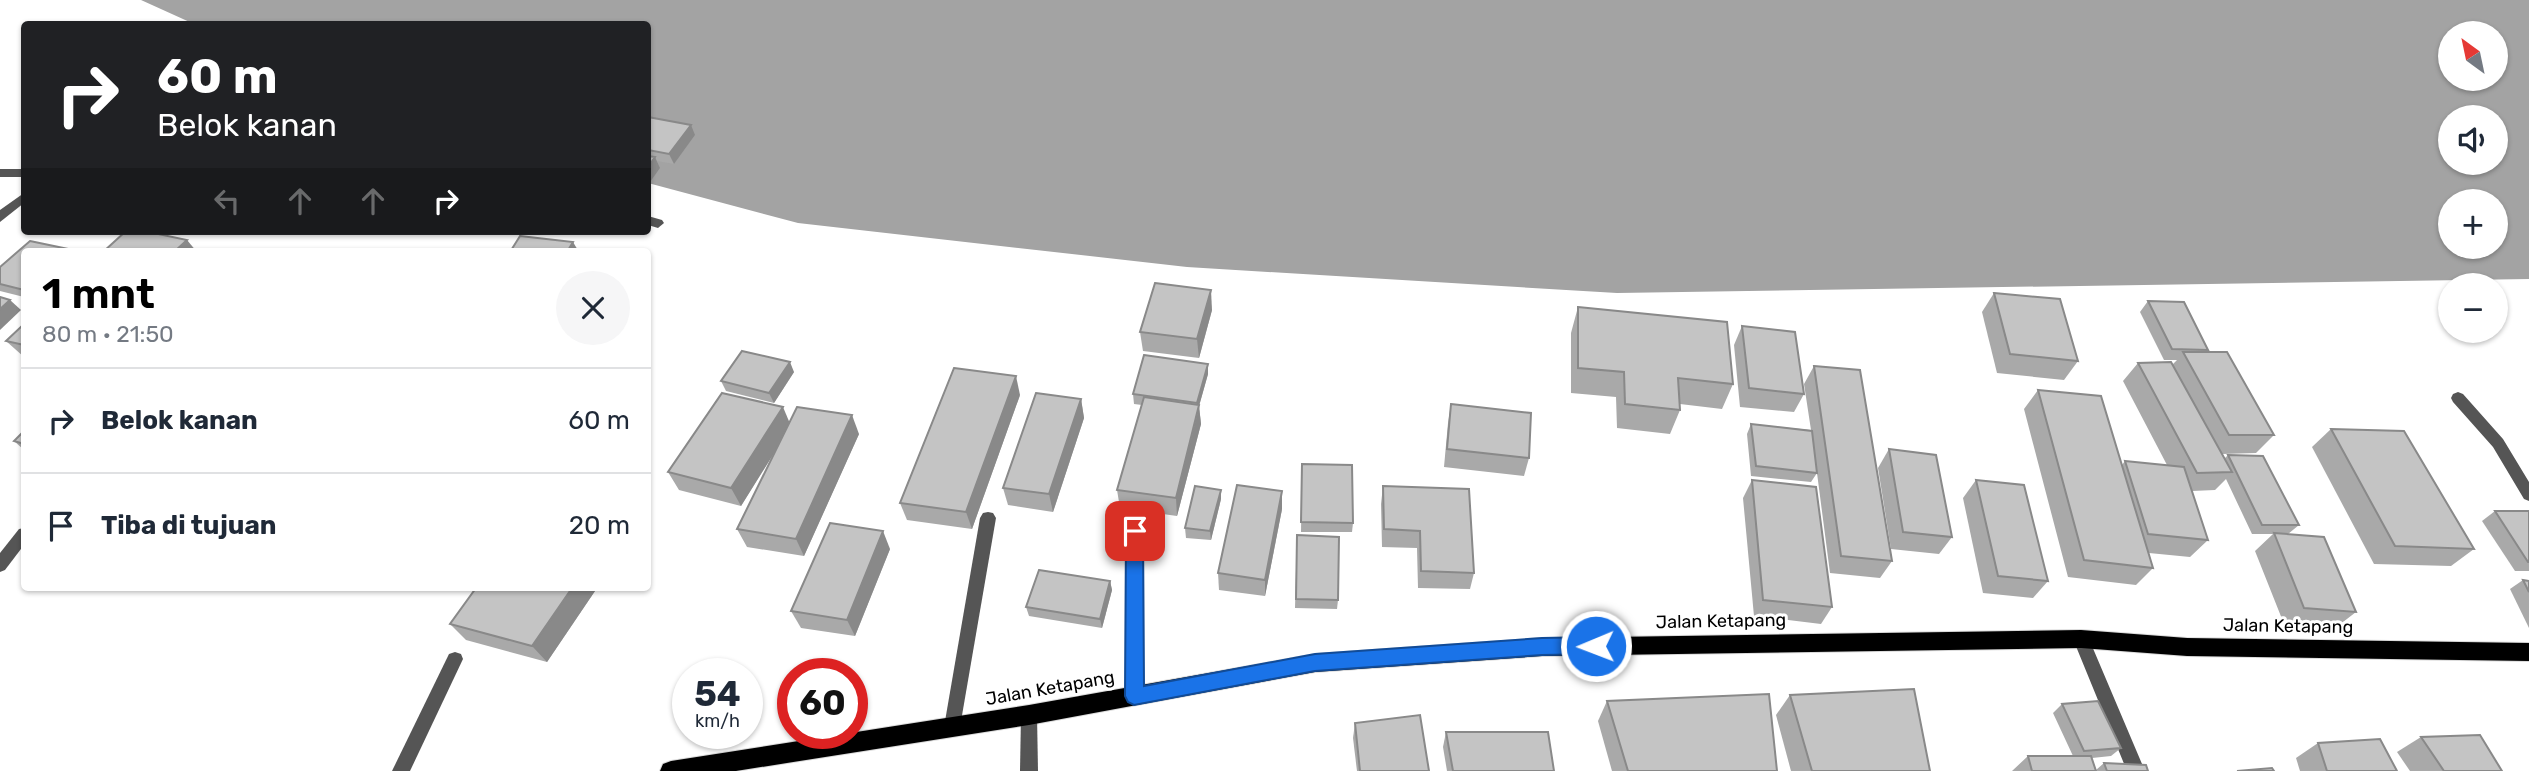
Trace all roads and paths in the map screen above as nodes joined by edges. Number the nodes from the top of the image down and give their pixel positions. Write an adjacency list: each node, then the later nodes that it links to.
1 (0, 173): 2 (street)
2 (21, 173)
3 (21, 200): 4 (street)
4 (0, 217)
5 (2458, 398): 6 (street)
6 (2529, 495)
7 (988, 518): 16 (street)
8 (1135, 531): 14 (street)
9 (21, 538): 10 (street)
10 (0, 565)
11 (2081, 639): 12 (main road, Jalan Ketapang); 14 (main road, Jalan Ketapang); 20 (street)
12 (2529, 652)
13 (455, 659): 17 (street)
14 (1134, 696): 15 (main road, Jalan Ketapang)
15 (1029, 715): 16 (main road, Jalan Ketapang); 19 (street)
16 (952, 727): 18 (main road, Jalan Ketapang)
17 (401, 771)
18 (671, 771)
19 (1029, 771)
20 (2136, 771)

